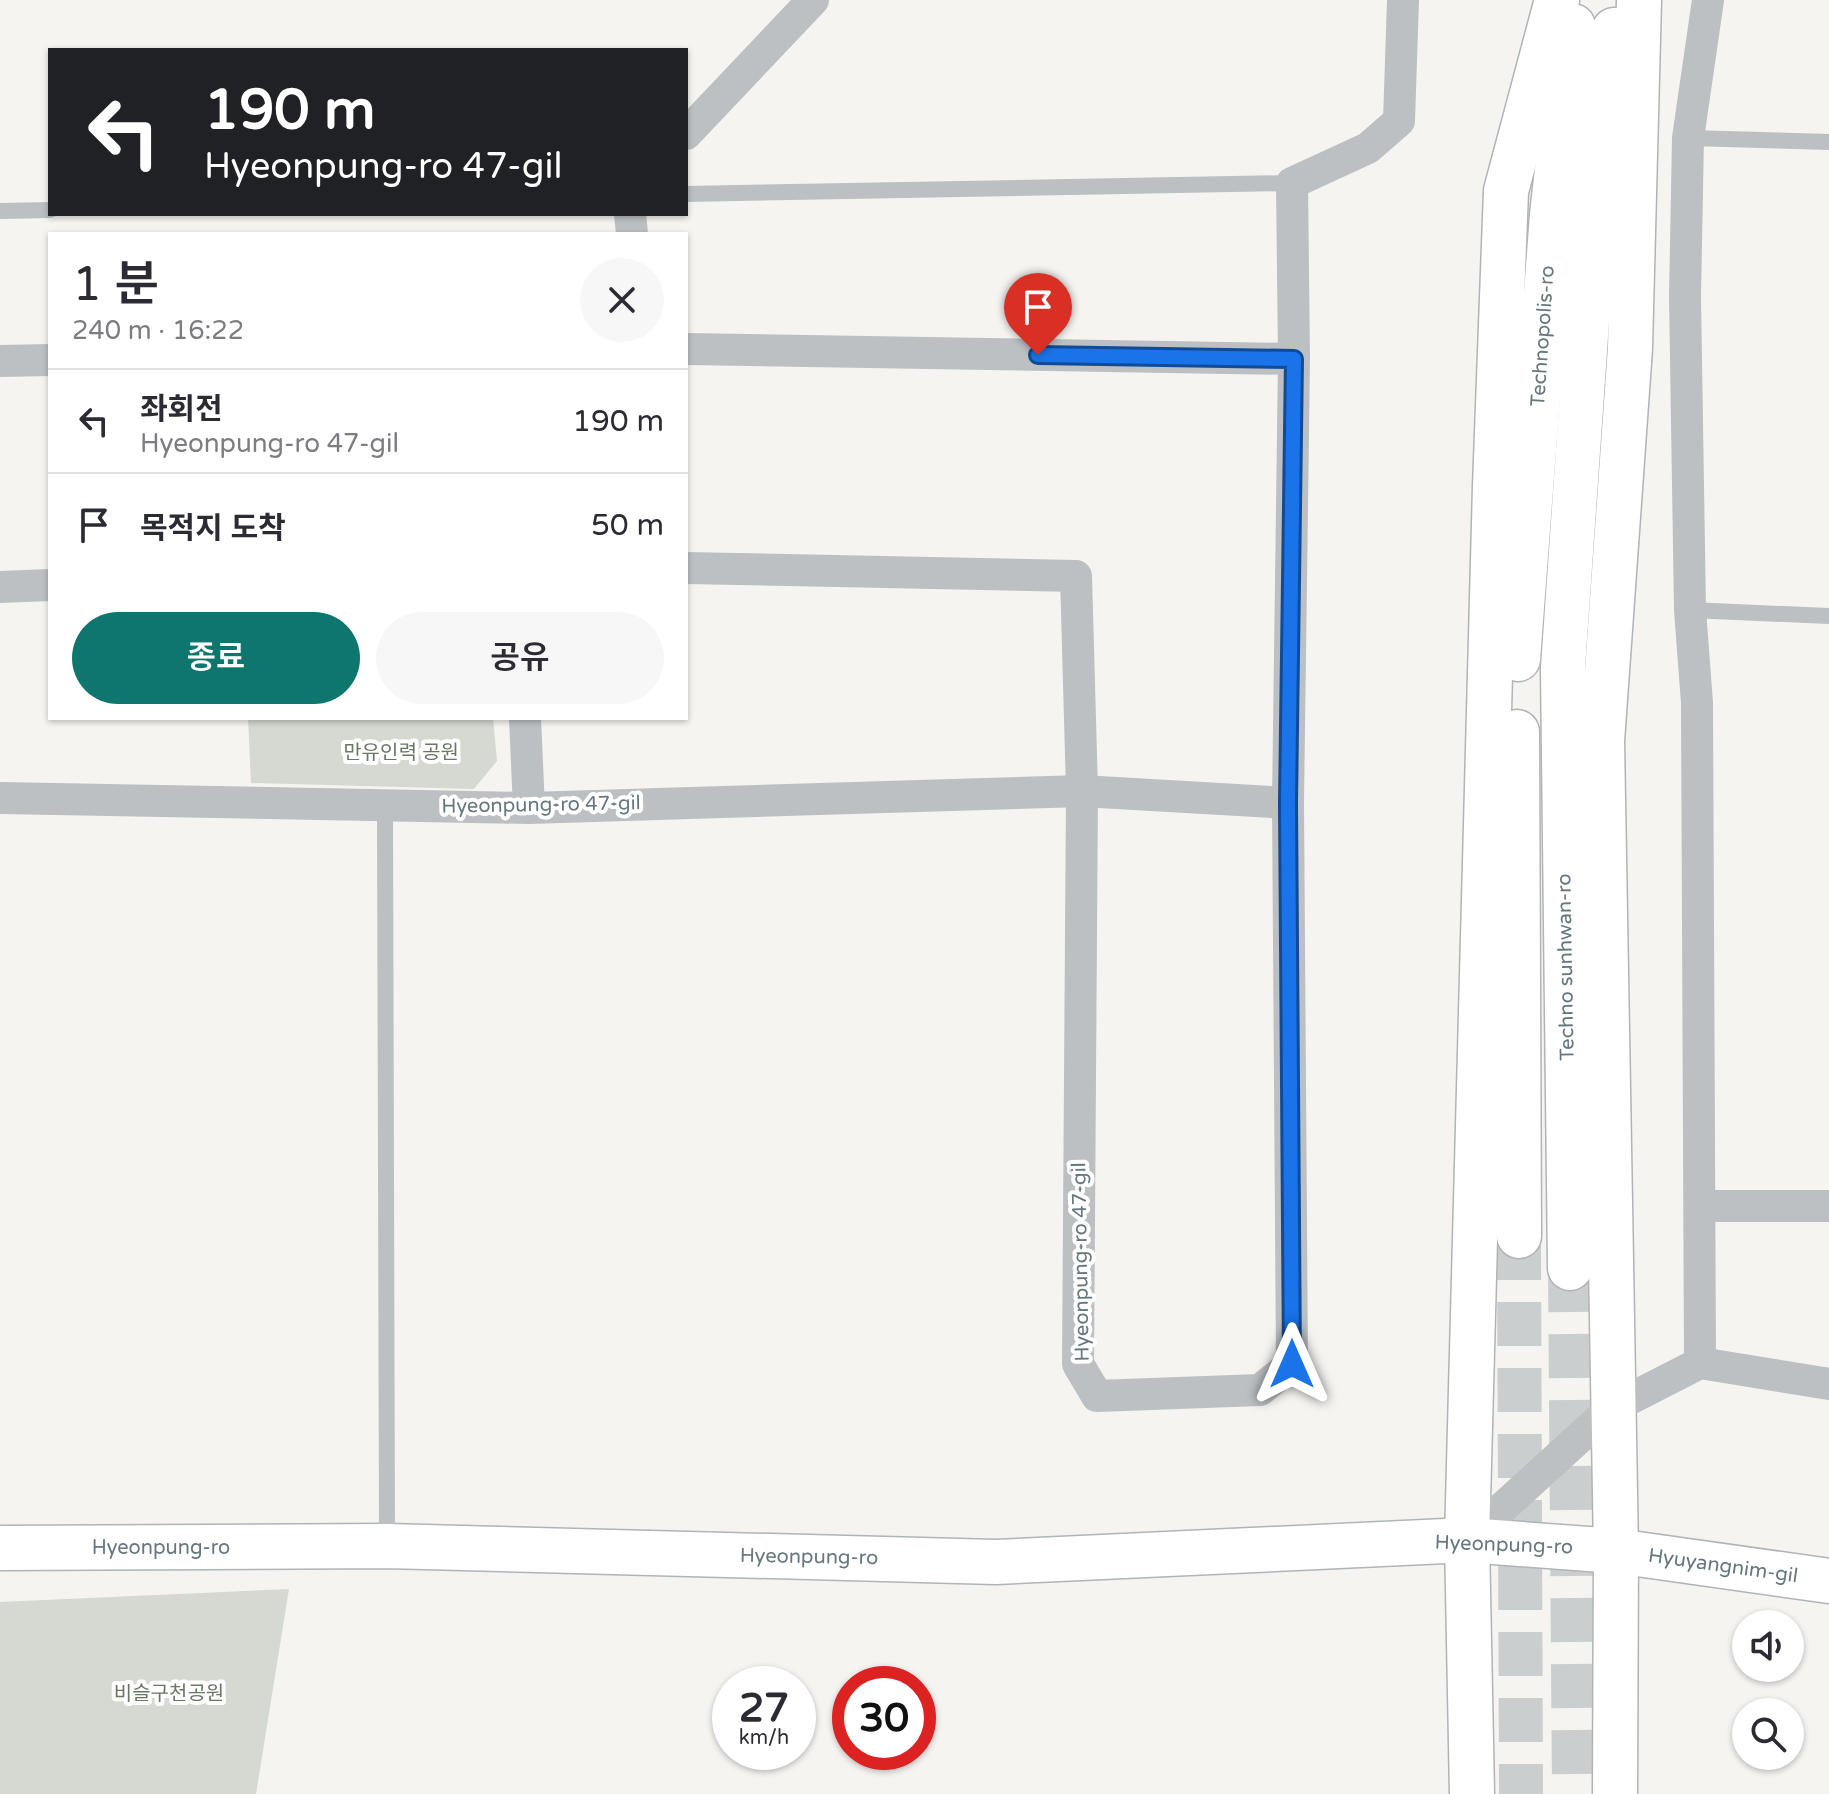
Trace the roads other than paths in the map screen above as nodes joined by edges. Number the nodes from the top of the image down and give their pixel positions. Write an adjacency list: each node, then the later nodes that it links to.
1 (813, 0): 8 (street)
2 (1403, 0): 11 (street)
3 (1557, 0): 37 (main road)
4 (1576, 0): 32 (main road, Technopolis-ro)
5 (1620, 0): 33 (main road, Techno sunhwan-ro)
6 (1639, 0): 36 (main road)
7 (1708, 0): 9 (street)
8 (688, 132)
9 (1688, 138): 10 (lane); 22 (street)
10 (1829, 142)
11 (1292, 183): 12 (lane); 16 (street, Hyeonpung-ro 47-gil)
12 (688, 194)
13 (48, 210): 14 (lane)
14 (0, 211)
15 (688, 349): 16 (street)
16 (1294, 359): 27 (street, Hyeonpung-ro 47-gil)
17 (48, 360): 18 (street)
18 (0, 361)
19 (688, 568): 25 (street, Hyeonpung-ro 47-gil)
20 (48, 585): 21 (street)
21 (0, 587)
22 (1690, 610): 23 (lane); 30 (street)
23 (1829, 616)
24 (525, 720): 29 (street)
25 (1082, 791): 27 (street, Hyeonpung-ro 47-gil); 27 (street, Hyeonpung-ro 47-gil); 29 (street, Hyeonpung-ro 47-gil)
26 (0, 798): 28 (street, Hyeonpung-ro 47-gil)
27 (1288, 803)
28 (385, 805): 29 (street, Hyeonpung-ro 47-gil); 38 (lane)
29 (529, 808)
30 (1700, 1206): 31 (street); 34 (street)
31 (1829, 1206)
32 (1519, 1236)
33 (1570, 1268)
34 (1700, 1363): 35 (street); 36 (street)
35 (1829, 1384)
36 (1612, 1408): 37 (street); 40 (main road)
37 (1467, 1540): 38 (main road, Hyeonpung-ro); 40 (main road, Hyeonpung-ro); 42 (main road)
38 (387, 1546): 39 (main road, Hyeonpung-ro)
39 (0, 1548)
40 (1616, 1551): 41 (main road, Hyuyangnim-gil); 43 (main road)
41 (1829, 1581)
42 (1472, 1794)
43 (1615, 1794)

